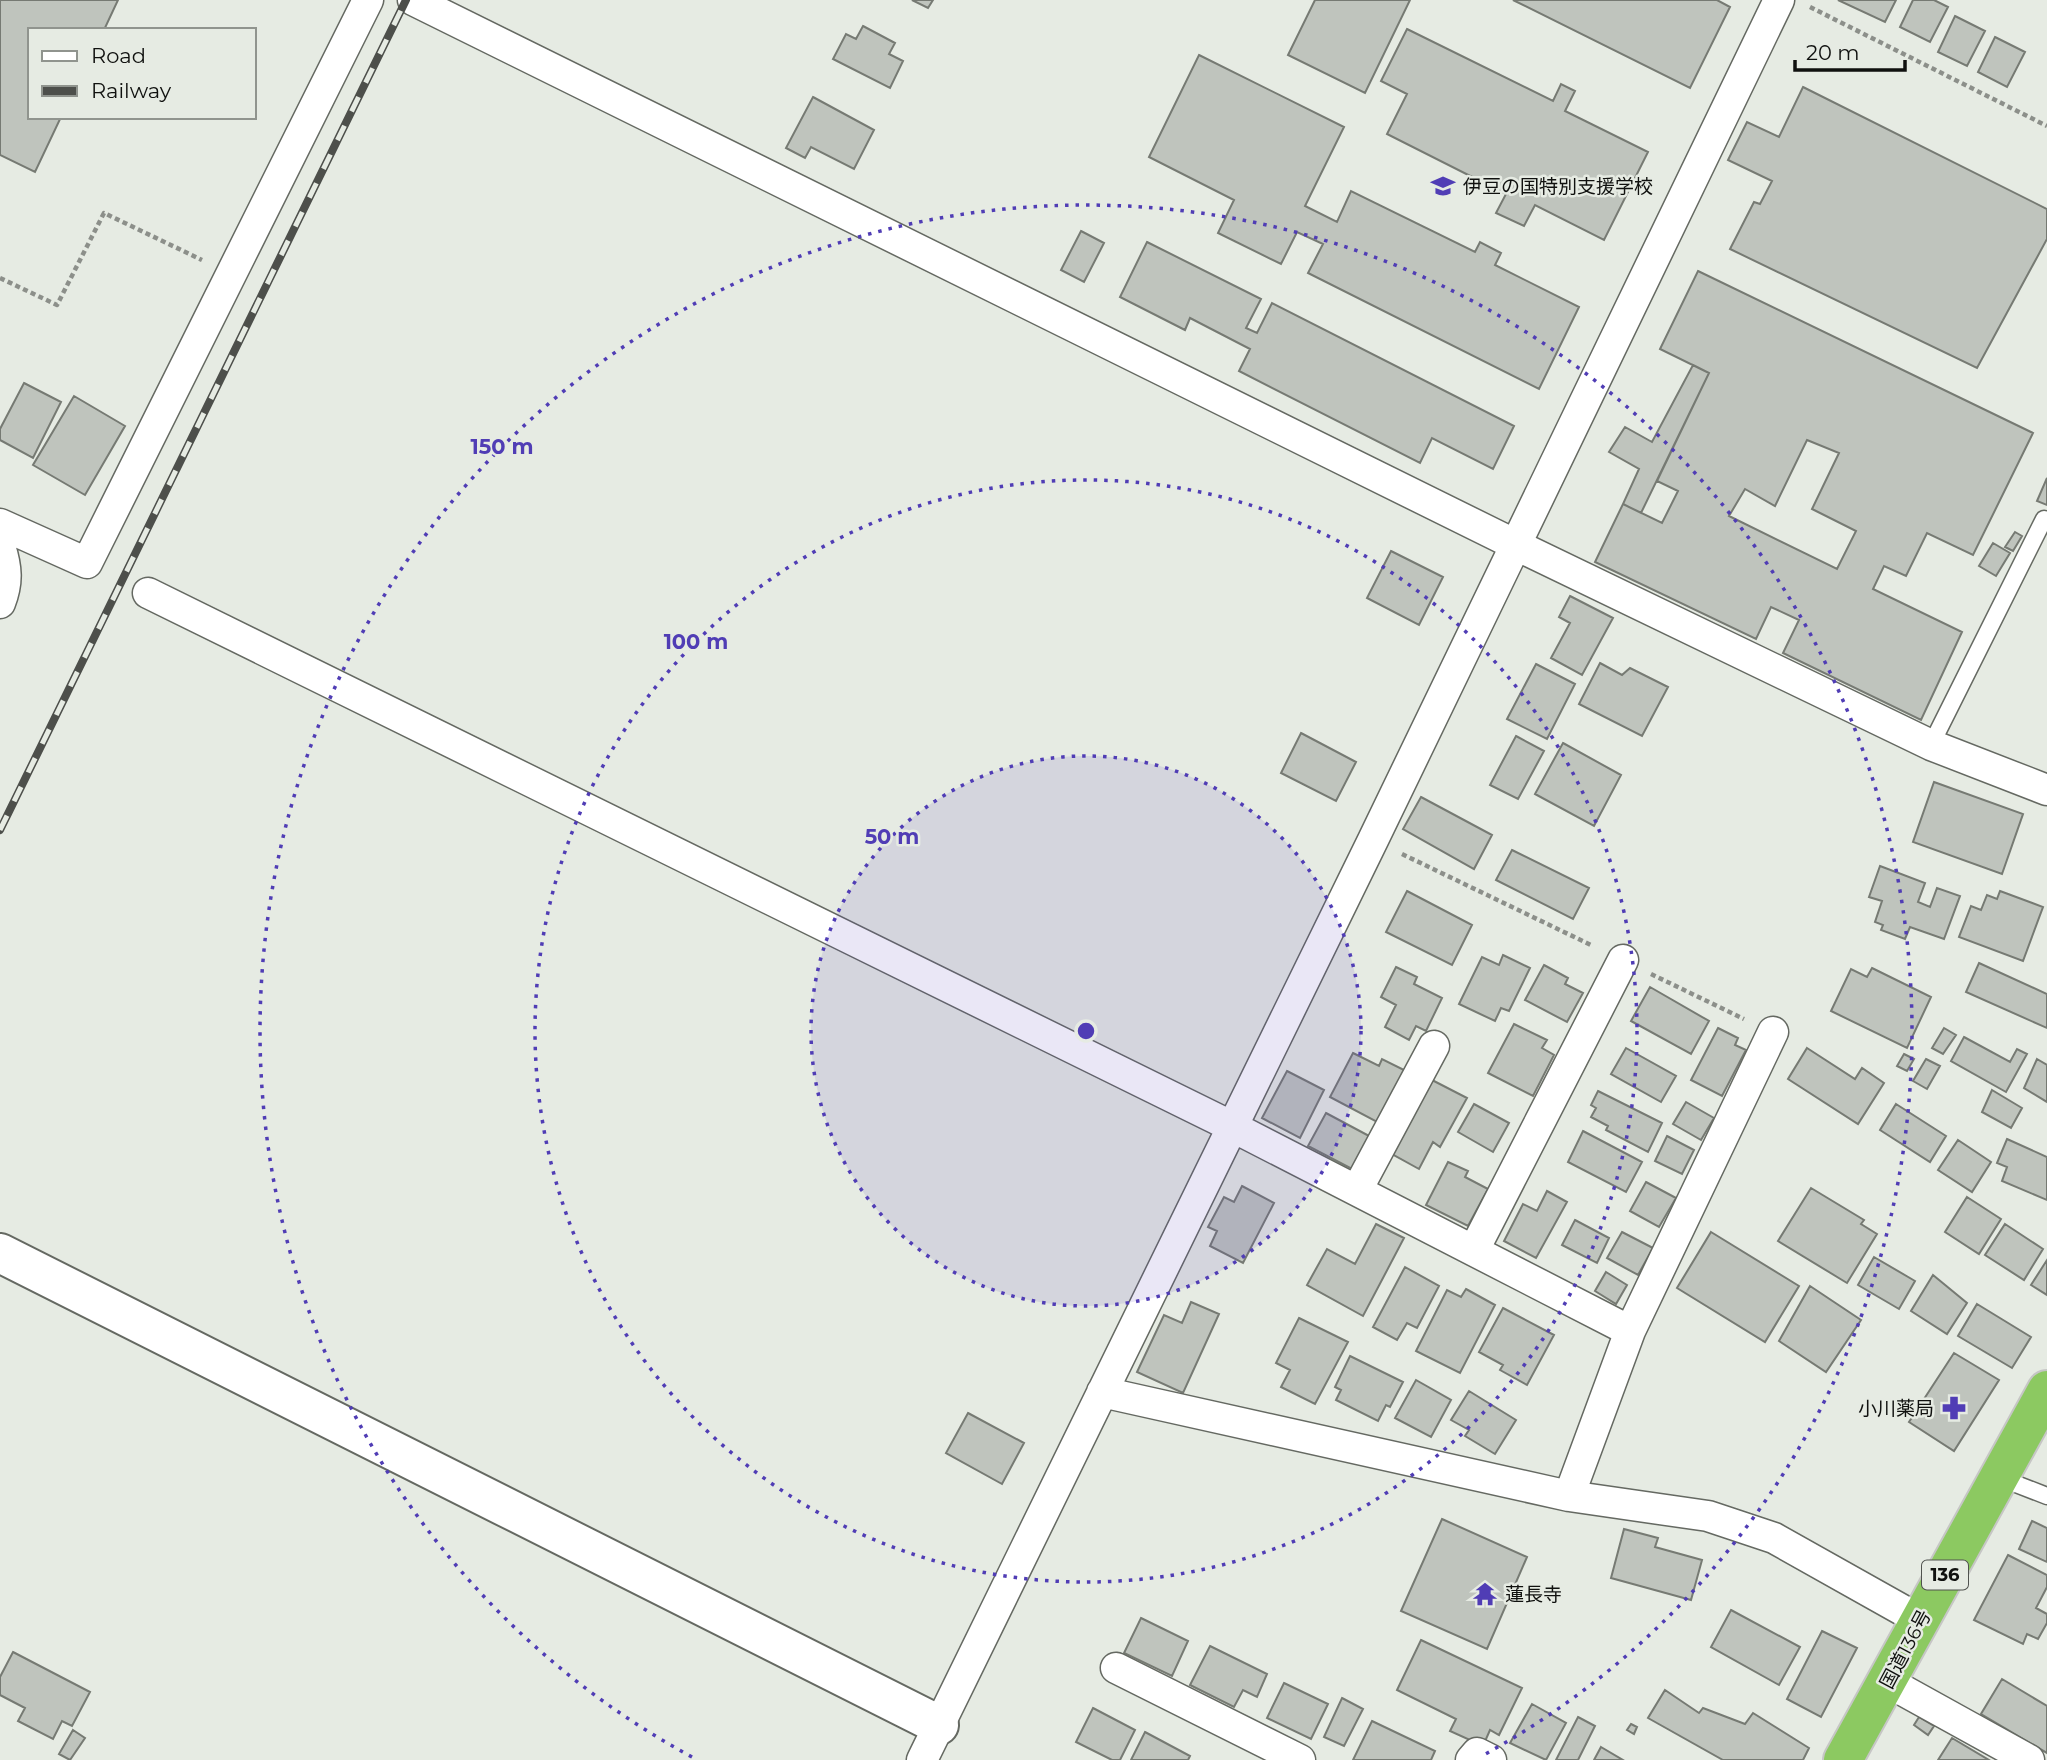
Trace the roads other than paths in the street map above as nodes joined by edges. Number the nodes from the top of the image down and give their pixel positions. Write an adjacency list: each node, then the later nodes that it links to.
1 (368, 0): 5 (street)
2 (413, 0): 6 (street)
3 (1780, 0): 6 (street)
4 (2047, 520): 10 (lane)
5 (0, 524)
6 (1516, 545): 10 (street); 15 (street)
7 (0, 546): 9 (street)
8 (148, 593): 15 (street)
9 (0, 603)
10 (1931, 745): 11 (street)
11 (2047, 790)
12 (1623, 960): 17 (street)
13 (1773, 1032): 19 (street)
14 (1434, 1046): 16 (street)
15 (1233, 1127): 16 (street); 20 (street)
16 (1357, 1190): 17 (street)
17 (1474, 1250): 19 (street)
18 (0, 1252): 28 (street)
19 (1630, 1331): 23 (street)
20 (1102, 1392): 23 (street); 28 (street)
21 (2043, 1406): 22 (highway, 国道136号 / 136)
22 (1998, 1477): 24 (lane); 25 (highway, 国道136号 / 136)
23 (1569, 1496): 25 (street)
24 (2047, 1496)
25 (1920, 1620): 27 (highway, 国道136号 / 136)
26 (1116, 1668): 30 (street)
27 (1888, 1682): 33 (highway, 国道136号 / 136); 34 (street)
28 (940, 1725): 29 (street)
29 (922, 1760)
30 (1300, 1760)
31 (1471, 1760): 32 (street)
32 (1491, 1760)
33 (1843, 1760)
34 (2029, 1760)

